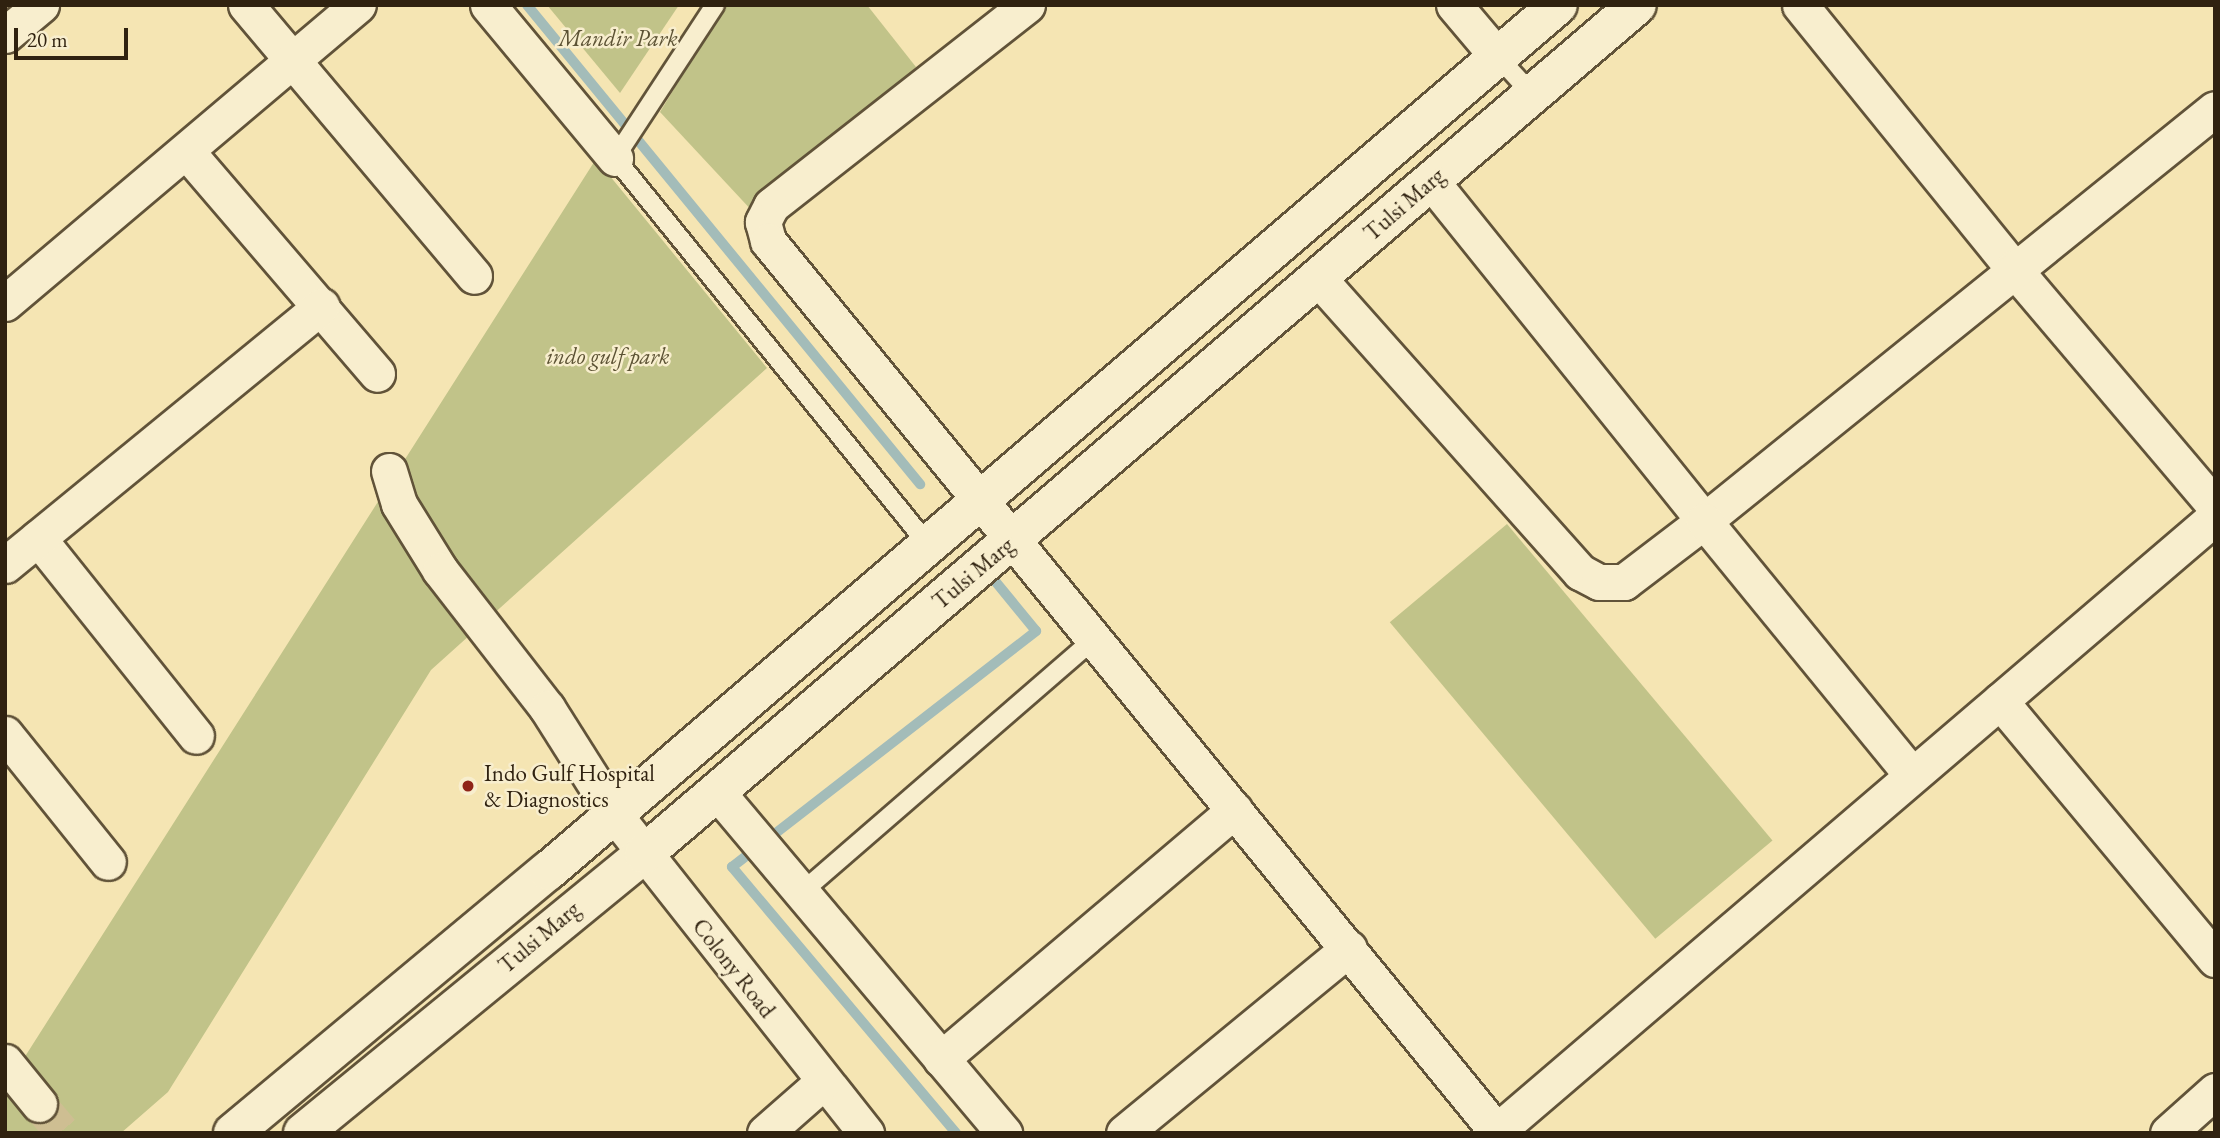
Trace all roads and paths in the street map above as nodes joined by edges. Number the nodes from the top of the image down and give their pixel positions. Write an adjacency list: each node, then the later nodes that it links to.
1 (41, 5): 11 (street)
2 (246, 5): 13 (street)
3 (358, 5): 13 (street)
4 (488, 5): 17 (street)
5 (715, 5): 17 (lane)
6 (1027, 5): 26 (street)
7 (1454, 5): 12 (street)
8 (1558, 5): 12 (street, Tulsi Marg)
9 (1637, 5): 14 (street, Tulsi Marg)
10 (1800, 5): 19 (street)
11 (5, 35)
12 (1498, 57): 14 (lane); 26 (street, Tulsi Marg)
13 (293, 64): 16 (street); 20 (street)
14 (1533, 95): 18 (street, Tulsi Marg)
15 (2215, 109): 19 (street)
16 (187, 152): 22 (street); 23 (street)
17 (616, 157): 32 (lane)
18 (1431, 181): 21 (street, Tulsi Marg); 29 (street)
19 (2013, 268): 27 (street); 29 (street)
20 (474, 276)
21 (1318, 278): 29 (street); 31 (street, Tulsi Marg)
22 (5, 303)
23 (321, 306): 24 (street); 30 (street)
24 (377, 374)
25 (389, 471): 41 (street, Colony Road)
26 (980, 501): 31 (street); 32 (street, Tulsi Marg)
27 (2215, 506)
28 (2215, 517): 35 (street)
29 (1704, 521): 38 (street)
30 (38, 538): 33 (street); 37 (street)
31 (1012, 540): 34 (street); 39 (street, Tulsi Marg)
32 (929, 546): 41 (street, Tulsi Marg)
33 (5, 565)
34 (1094, 639): 40 (street); 44 (lane)
35 (2000, 701): 38 (street); 45 (street)
36 (5, 734): 43 (street)
37 (196, 736)
38 (1912, 775): 52 (street)
39 (717, 792): 42 (street, Tulsi Marg); 44 (street)
40 (1235, 810): 46 (street); 47 (street)
41 (614, 814): 42 (street, Colony Road); 53 (street, Tulsi Marg)
42 (644, 854): 49 (street, Colony Road); 54 (street, Tulsi Marg)
43 (108, 862)
44 (791, 880): 47 (street)
45 (2208, 939)
46 (1349, 948): 52 (street); 58 (street)
47 (942, 1059): 57 (street)
48 (5, 1062): 51 (street)
49 (823, 1082): 55 (street); 56 (street, Colony Road)
50 (2215, 1091): 59 (street)
51 (39, 1104)
52 (1497, 1132)
53 (233, 1133)
54 (303, 1133)
55 (765, 1133)
56 (866, 1133)
57 (1004, 1133)
58 (1124, 1133)
59 (2168, 1133)

